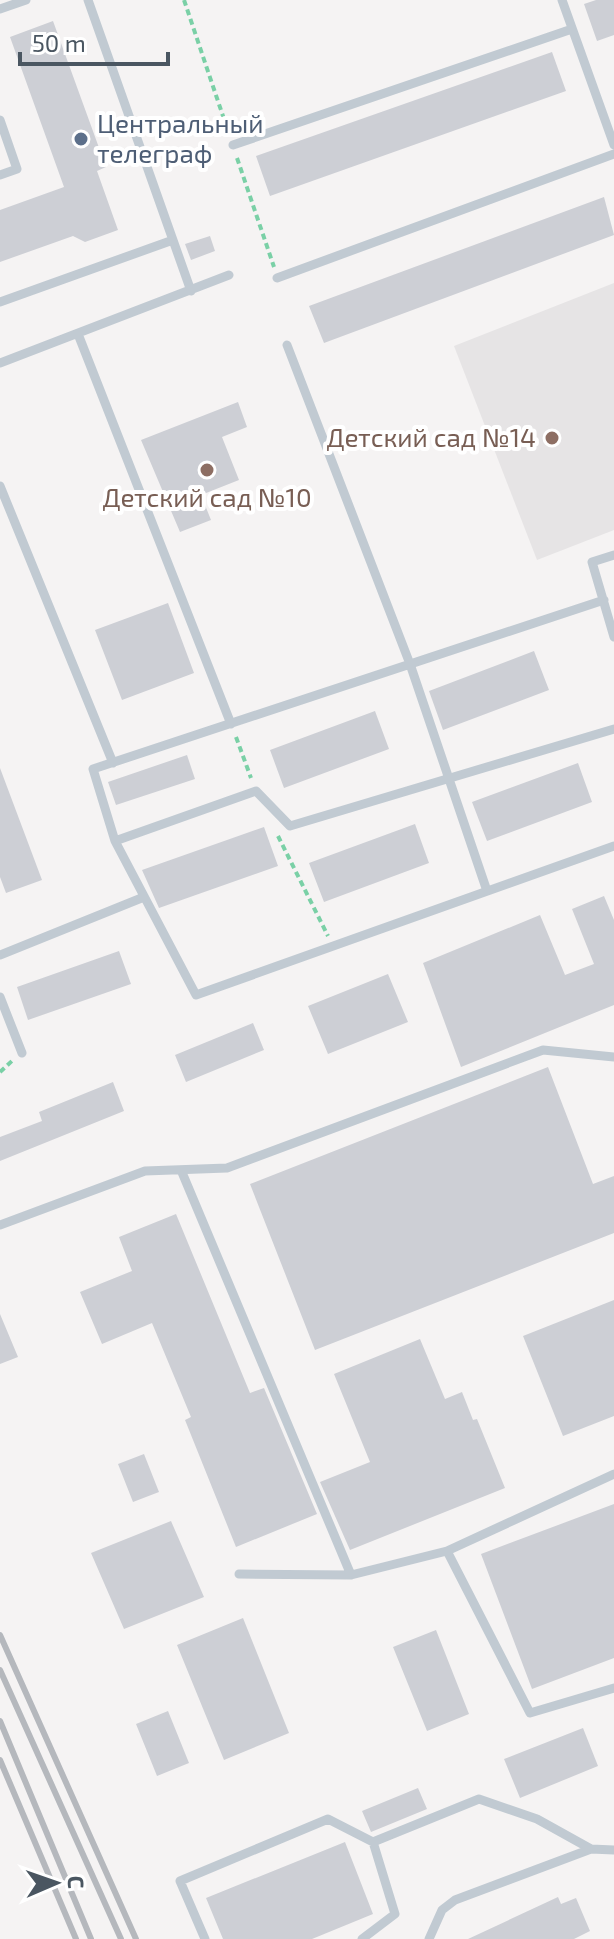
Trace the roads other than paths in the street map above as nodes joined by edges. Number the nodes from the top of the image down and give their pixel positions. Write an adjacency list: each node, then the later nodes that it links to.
1 (26, 0): 4 (lane)
2 (88, 0): 11 (lane)
3 (562, 0): 5 (lane)
4 (0, 9)
5 (572, 29): 7 (lane); 8 (lane)
6 (0, 120): 10 (lane)
7 (233, 145)
8 (614, 145)
9 (614, 154): 13 (lane)
10 (0, 175)
11 (173, 240): 14 (lane); 15 (lane)
12 (229, 275): 14 (lane)
13 (277, 278)
14 (191, 291): 16 (lane)
15 (0, 302)
16 (78, 334): 18 (lane); 24 (lane)
17 (287, 345): 23 (lane)
18 (0, 363)
19 (0, 486): 26 (lane)
20 (614, 555): 21 (lane)
21 (604, 600): 22 (lane); 23 (lane)
22 (614, 637)
23 (410, 664): 24 (lane); 27 (lane)
24 (231, 724): 26 (lane)
25 (614, 729): 27 (lane)
26 (113, 763): 28 (lane)
27 (449, 778): 28 (lane); 30 (lane)
28 (115, 841): 31 (lane)
29 (614, 846): 30 (lane)
30 (487, 891): 31 (lane)
31 (144, 897): 32 (lane)
32 (0, 955)
33 (0, 997): 34 (lane)
34 (22, 1053)
35 (614, 1057): 36 (lane)
36 (181, 1170): 37 (lane); 41 (lane)
37 (0, 1225)
38 (614, 1474): 39 (lane)
39 (447, 1551): 41 (lane); 42 (lane)
40 (239, 1574): 41 (lane)
41 (351, 1575)
42 (614, 1688)
43 (373, 1842): 44 (lane); 46 (lane); 47 (lane)
44 (591, 1849): 45 (lane); 48 (lane)
45 (614, 1850)
46 (205, 1939)
47 (362, 1939)
48 (429, 1939)

